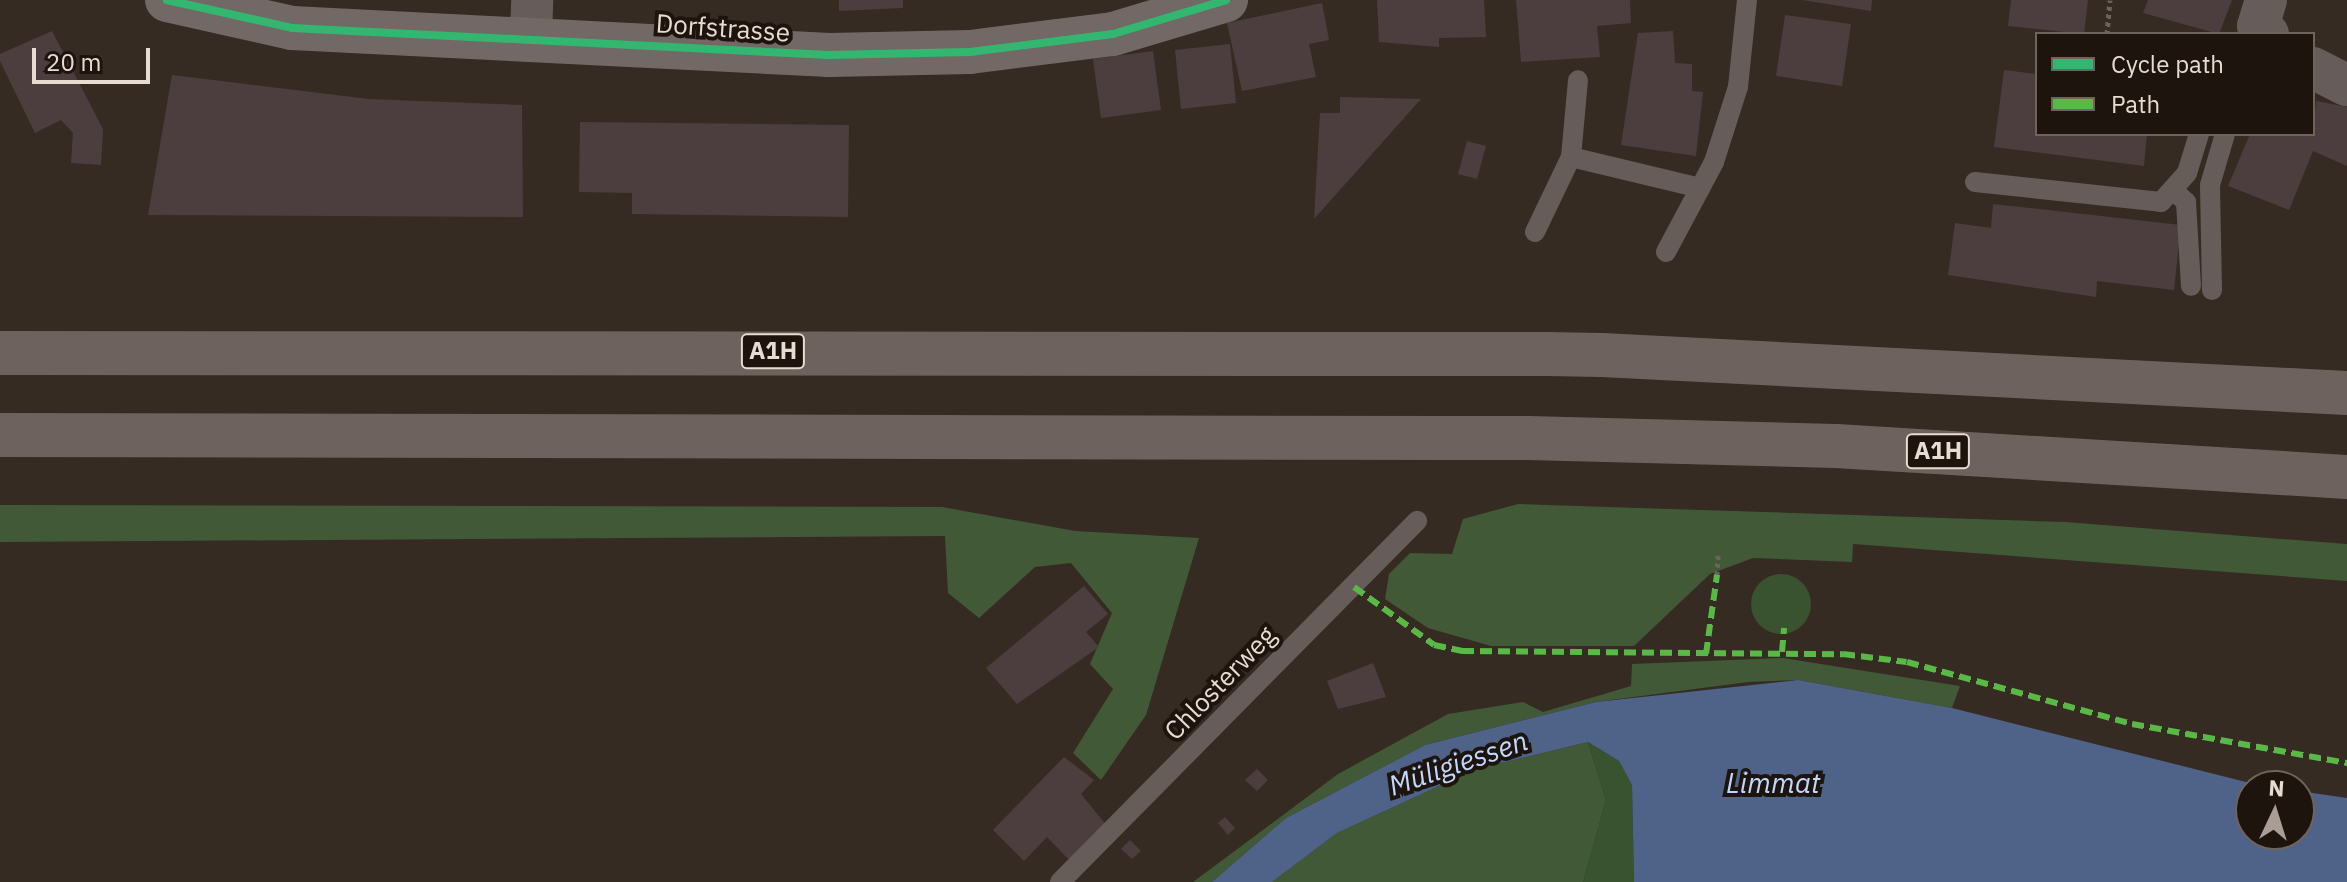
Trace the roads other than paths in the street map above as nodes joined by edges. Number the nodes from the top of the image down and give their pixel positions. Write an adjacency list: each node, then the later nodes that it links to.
1 (167, 0): 4 (street, Dorfstrasse)
2 (1226, 0): 4 (street, Dorfstrasse)
3 (1747, 0): 12 (lane)
4 (531, 18)
5 (2315, 69): 7 (street)
6 (1578, 80): 10 (lane)
7 (2347, 85)
8 (2198, 136): 13 (lane)
9 (2224, 136): 13 (lane)
10 (1571, 157): 12 (lane); 14 (lane)
11 (1975, 182): 13 (lane)
12 (1700, 188): 15 (lane)
13 (2173, 190)
14 (1535, 232)
15 (1666, 252)
16 (0, 353): 17 (highway, A1H, bridge)
17 (2347, 393)
18 (0, 435): 19 (highway, A1H, bridge)
19 (2347, 477)
20 (1417, 521): 21 (lane, Chlosterweg)
21 (1060, 882)

